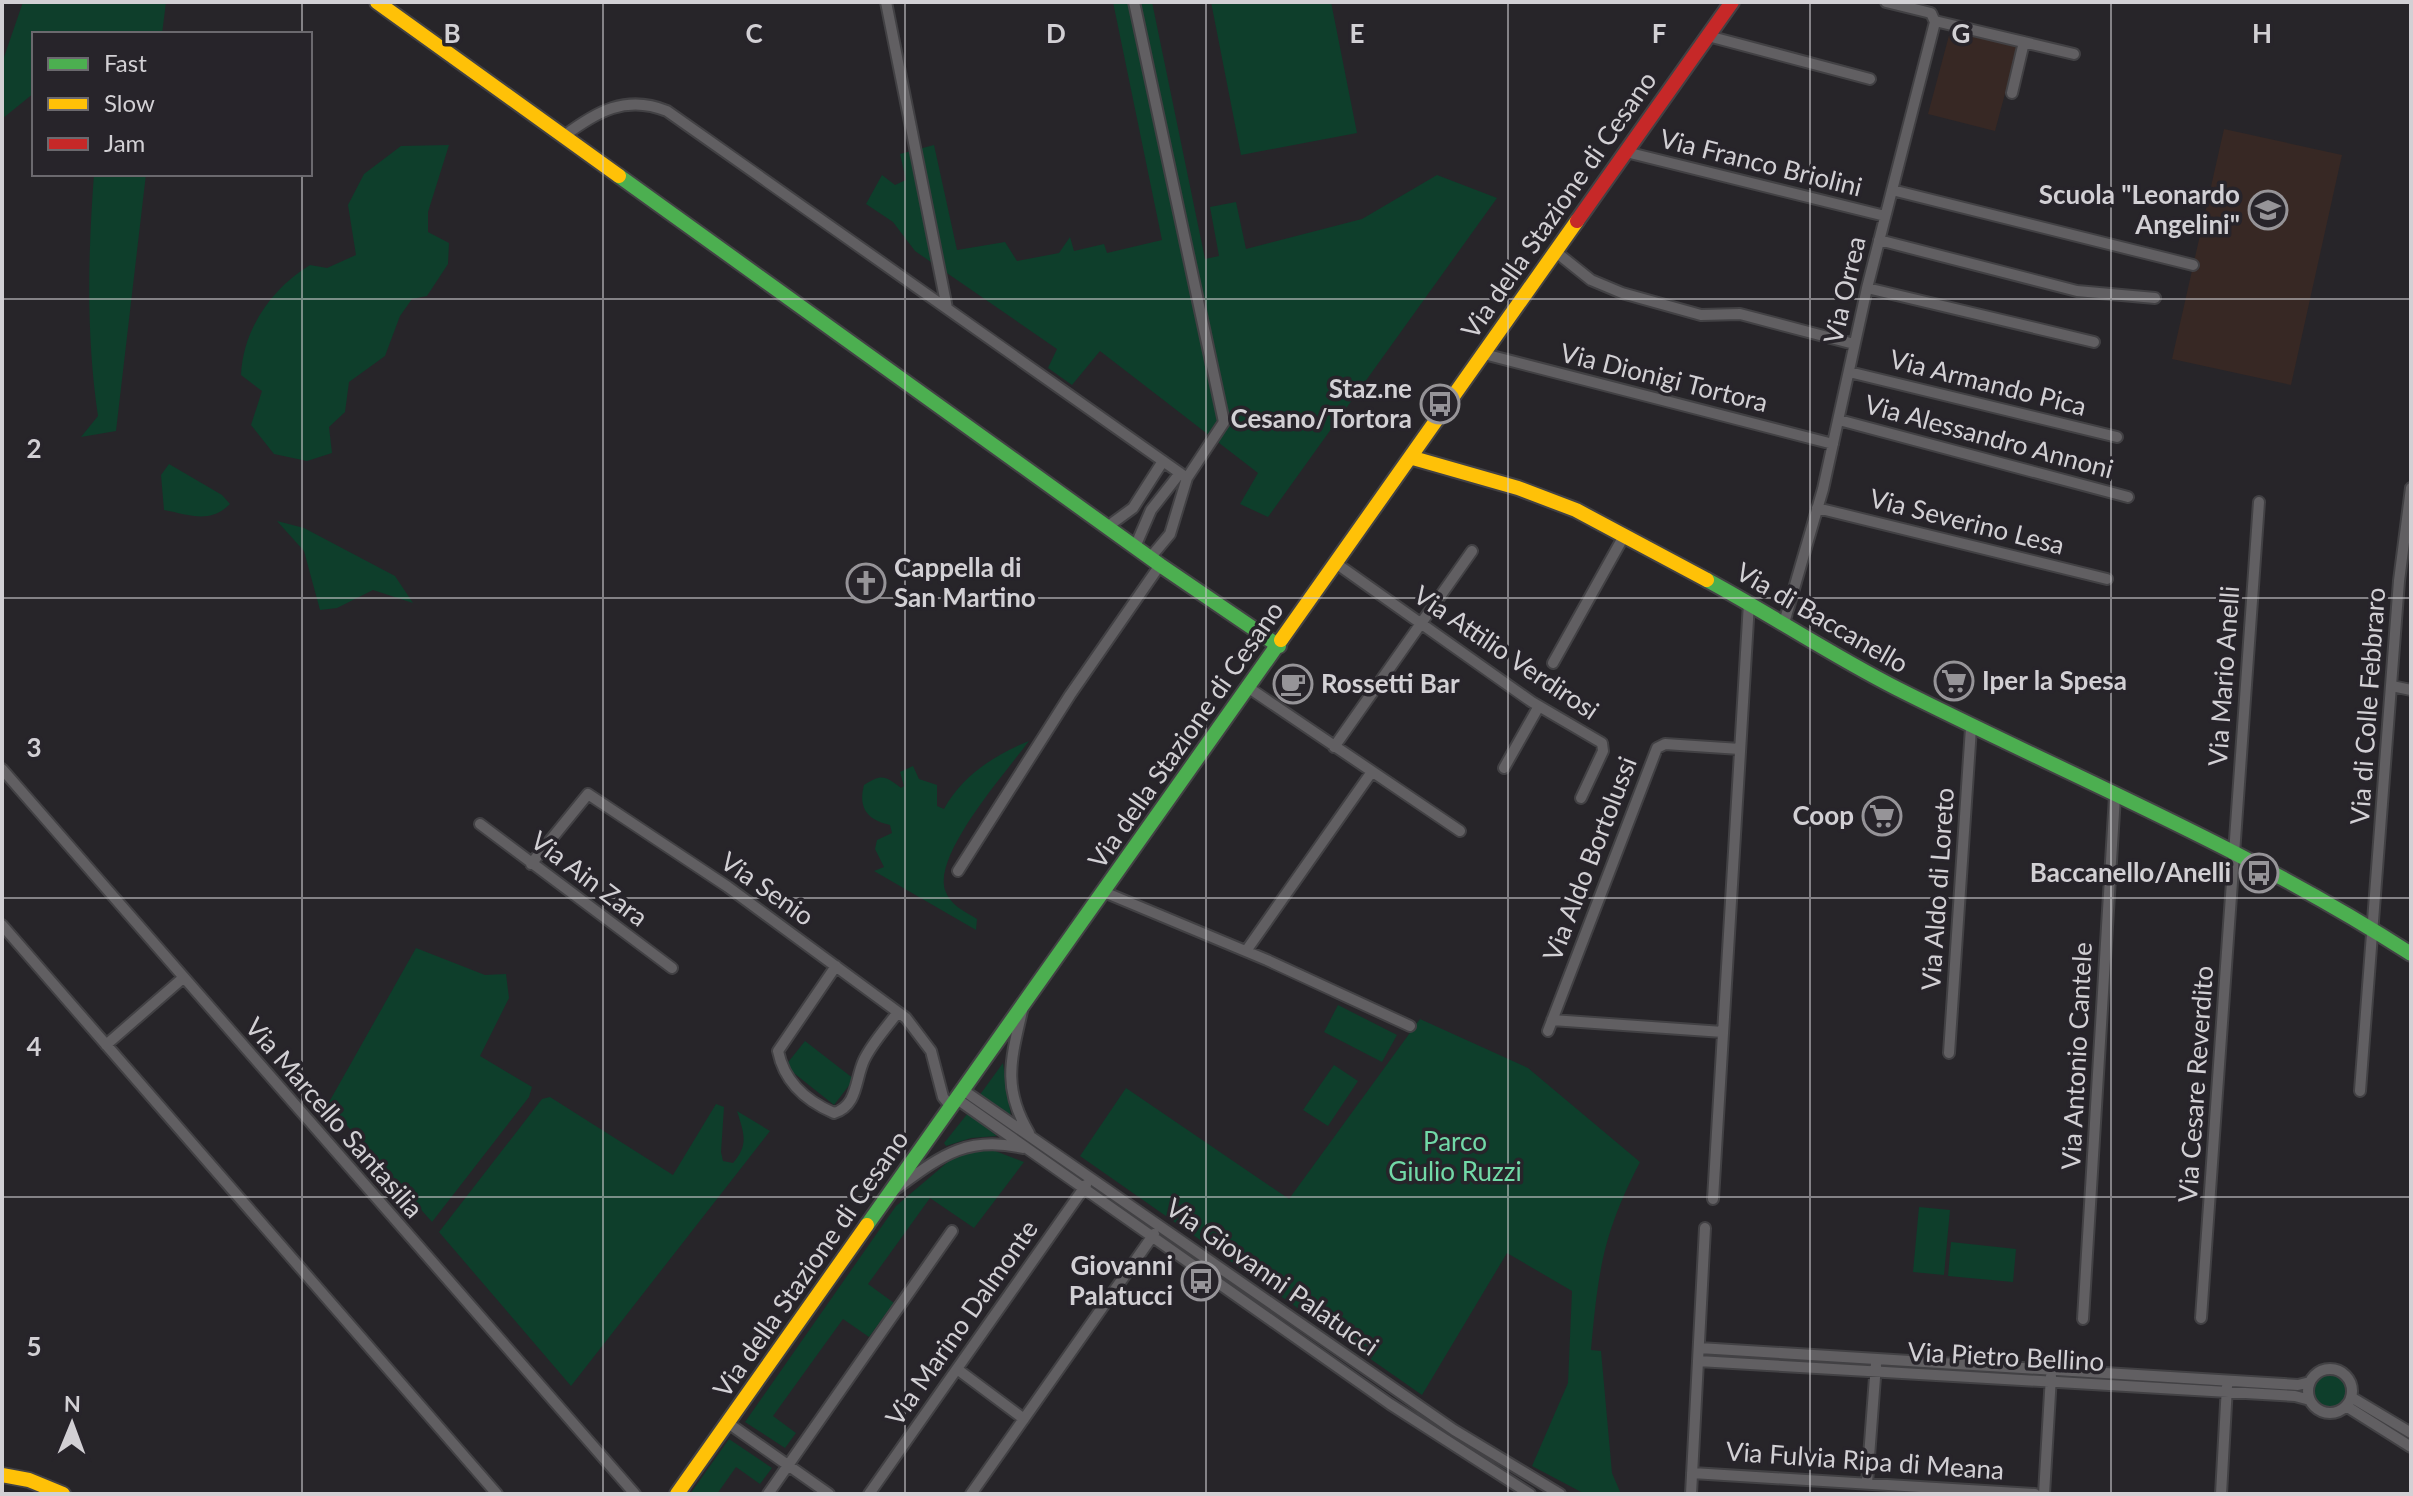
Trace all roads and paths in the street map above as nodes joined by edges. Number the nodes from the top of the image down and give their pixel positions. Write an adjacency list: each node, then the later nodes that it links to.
1 (377, 2): 12 (street)
2 (886, 2): 21 (street)
3 (1134, 2): 31 (street)
4 (1732, 2): 7 (street, Via della Stazione di Cesano)
5 (1886, 2): 6 (street)
6 (1935, 21): 8 (street); 14 (street, Via Orrea)
7 (1708, 36): 10 (street); 13 (street, Via della Stazione di Cesano)
8 (2024, 42): 9 (street); 11 (street)
9 (2074, 54)
10 (1870, 79)
11 (2012, 93)
12 (564, 136): 21 (street); 36 (street)
13 (1626, 152): 15 (street, Via Franco Briolini); 17 (street, Via della Stazione di Cesano)
14 (1892, 190): 15 (street, Via Orrea); 18 (street)
15 (1885, 216): 16 (street, Via Orrea)
16 (1879, 240): 19 (street, Via Orrea); 20 (street)
17 (1556, 252): 23 (street); 24 (street, Via della Stazione di Cesano)
18 (2193, 265)
19 (1867, 288): 22 (street); 23 (street, Via Orrea)
20 (2155, 298)
21 (947, 308): 30 (street)
22 (2094, 342)
23 (1854, 344): 25 (street, Via Orrea)
24 (1484, 354): 28 (street, Via Dionigi Tortora); 29 (street, Via della Stazione di Cesano)
25 (1849, 372): 26 (street, Via Orrea); 27 (street, Via Armando Pica)
26 (1839, 420): 28 (street, Via Orrea); 33 (street, Via Alessandro Annoni)
27 (2117, 437)
28 (1833, 444): 35 (street, Via Orrea)
29 (1413, 458): 37 (street, Via di Baccanello); 41 (street, Via della Stazione di Cesano)
30 (1163, 461): 31 (street); 36 (street)
31 (1184, 476): 38 (street); 40 (street)
32 (2411, 488): 48 (street, Via di Colle Febbraro)
33 (2128, 497)
34 (2259, 502): 62 (street, Via Mario Anelli)
35 (1817, 508): 42 (street, Via Severino Lesa); 44 (street, Via Orrea)
36 (1107, 527): 38 (street)
37 (1624, 536): 43 (street, Via di Baccanello); 47 (street)
38 (1135, 547): 40 (street)
39 (1472, 551): 45 (street)
40 (1155, 562): 46 (street); 64 (street)
41 (1337, 564): 45 (street, Via Attilio Verdirosi); 46 (street, Via della Stazione di Cesano)
42 (2107, 579)
43 (1749, 603): 44 (street, Via di Baccanello); 54 (street)
44 (1784, 623): 52 (street, Via di Baccanello)
45 (1420, 624): 51 (street, Via Attilio Verdirosi); 53 (street)
46 (1279, 646): 49 (street, Via della Stazione di Cesano)
47 (1553, 663)
48 (2392, 686): 50 (street); 67 (street, Via di Colle Febbraro)
49 (1249, 688): 53 (street); 65 (street, Via della Stazione di Cesano)
50 (2411, 690)
51 (1539, 706): 55 (street); 59 (street, Via Attilio Verdirosi)
52 (1971, 728): 58 (street, Via di Baccanello); 78 (street, Via Aldo di Loreto)
53 (1334, 747): 57 (street)
54 (1740, 749): 76 (street); 76 (street, Via Aldo Bortolussi)
55 (1504, 768)
56 (2, 769): 72 (street, Via Marcello Santasilia)
57 (1371, 773): 61 (street); 68 (street)
58 (2115, 796): 62 (street, Via di Baccanello); 92 (street, Via Antonio Cantele)
59 (1581, 798)
60 (480, 824): 63 (street, Via Ain Zara)
61 (1460, 831)
62 (2232, 853): 67 (street, Via di Baccanello); 91 (street, Via Cesare Reverdito)
63 (531, 864): 70 (street, Via Senio); 71 (street, Via Ain Zara)
64 (958, 871)
65 (1104, 892): 68 (street); 73 (street, Via della Stazione di Cesano)
66 (2, 925): 77 (street)
67 (2371, 928): 69 (street, Via di Baccanello); 79 (street, Via di Colle Febbraro)
68 (1246, 951): 75 (street)
69 (2411, 954)
70 (836, 966): 74 (street, Via Senio); 74 (street)
71 (672, 968)
72 (183, 978): 77 (street); 114 (street, Via Marcello Santasilia)
73 (1024, 1004): 80 (street, Via della Stazione di Cesano); 81 (street)
74 (898, 1012): 80 (street, Via Senio)
75 (1410, 1026)
76 (1723, 1032): 86 (street)
77 (106, 1045): 113 (street)
78 (1949, 1053)
79 (2360, 1091)
80 (957, 1099): 81 (street, Via Giovanni Palatucci); 82 (street, Via Giovanni Palatucci); 85 (street, Via della Stazione di Cesano)
81 (1030, 1135): 83 (street, Via Giovanni Palatucci)
82 (1029, 1150): 84 (street, Via Giovanni Palatucci); 85 (street)
83 (1091, 1177): 84 (street, Via Marino Dalmonte); 87 (street, Via Giovanni Palatucci)
84 (1083, 1189): 90 (street, Via Giovanni Palatucci); 96 (street, Via Marino Dalmonte)
85 (889, 1193): 105 (street, Via della Stazione di Cesano)
86 (1713, 1199)
87 (1160, 1225): 90 (street); 121 (street, Via Giovanni Palatucci)
88 (1705, 1228): 93 (street)
89 (952, 1231): 108 (street)
90 (1152, 1237): 104 (street); 120 (street, Via Giovanni Palatucci)
91 (2201, 1318)
92 (2083, 1319)
93 (1699, 1348): 94 (street, Via Pietro Bellino); 95 (street)
94 (1876, 1358): 97 (street, Via Pietro Bellino); 98 (street)
95 (1698, 1361): 98 (street, Via Pietro Bellino); 109 (street)
96 (957, 1369): 104 (street); 118 (street, Via Marino Dalmonte)
97 (2051, 1370): 99 (street); 101 (street, Via Pietro Bellino)
98 (1875, 1371): 99 (street, Via Pietro Bellino); 111 (street)
99 (2051, 1382): 101 (street, Via Pietro Bellino); 124 (street)
100 (2310, 1382): 101 (street, Via Pietro Bellino); 102 (street); 103 (street)
101 (2227, 1386): 102 (street, Via Pietro Bellino); 125 (street)
102 (2310, 1400): 103 (street)
103 (2348, 1402): 106 (street); 107 (street)
104 (1024, 1419): 119 (street)
105 (728, 1423): 108 (street); 115 (street, Via della Stazione di Cesano)
106 (2411, 1433)
107 (2411, 1447)
108 (788, 1465): 116 (street); 117 (street)
109 (1692, 1473): 111 (street, Via Fulvia Ripa di Meana); 122 (street)
110 (2, 1475): 112 (street)
111 (1867, 1483): 123 (street, Via Fulvia Ripa di Meana)
112 (63, 1494)
113 (497, 1494)
114 (635, 1494)
115 (677, 1494)
116 (768, 1494)
117 (829, 1494)
118 (869, 1494)
119 (971, 1494)
120 (1530, 1494)
121 (1560, 1494)
122 (1691, 1494)
123 (2035, 1494)
124 (2044, 1494)
125 (2221, 1494)

